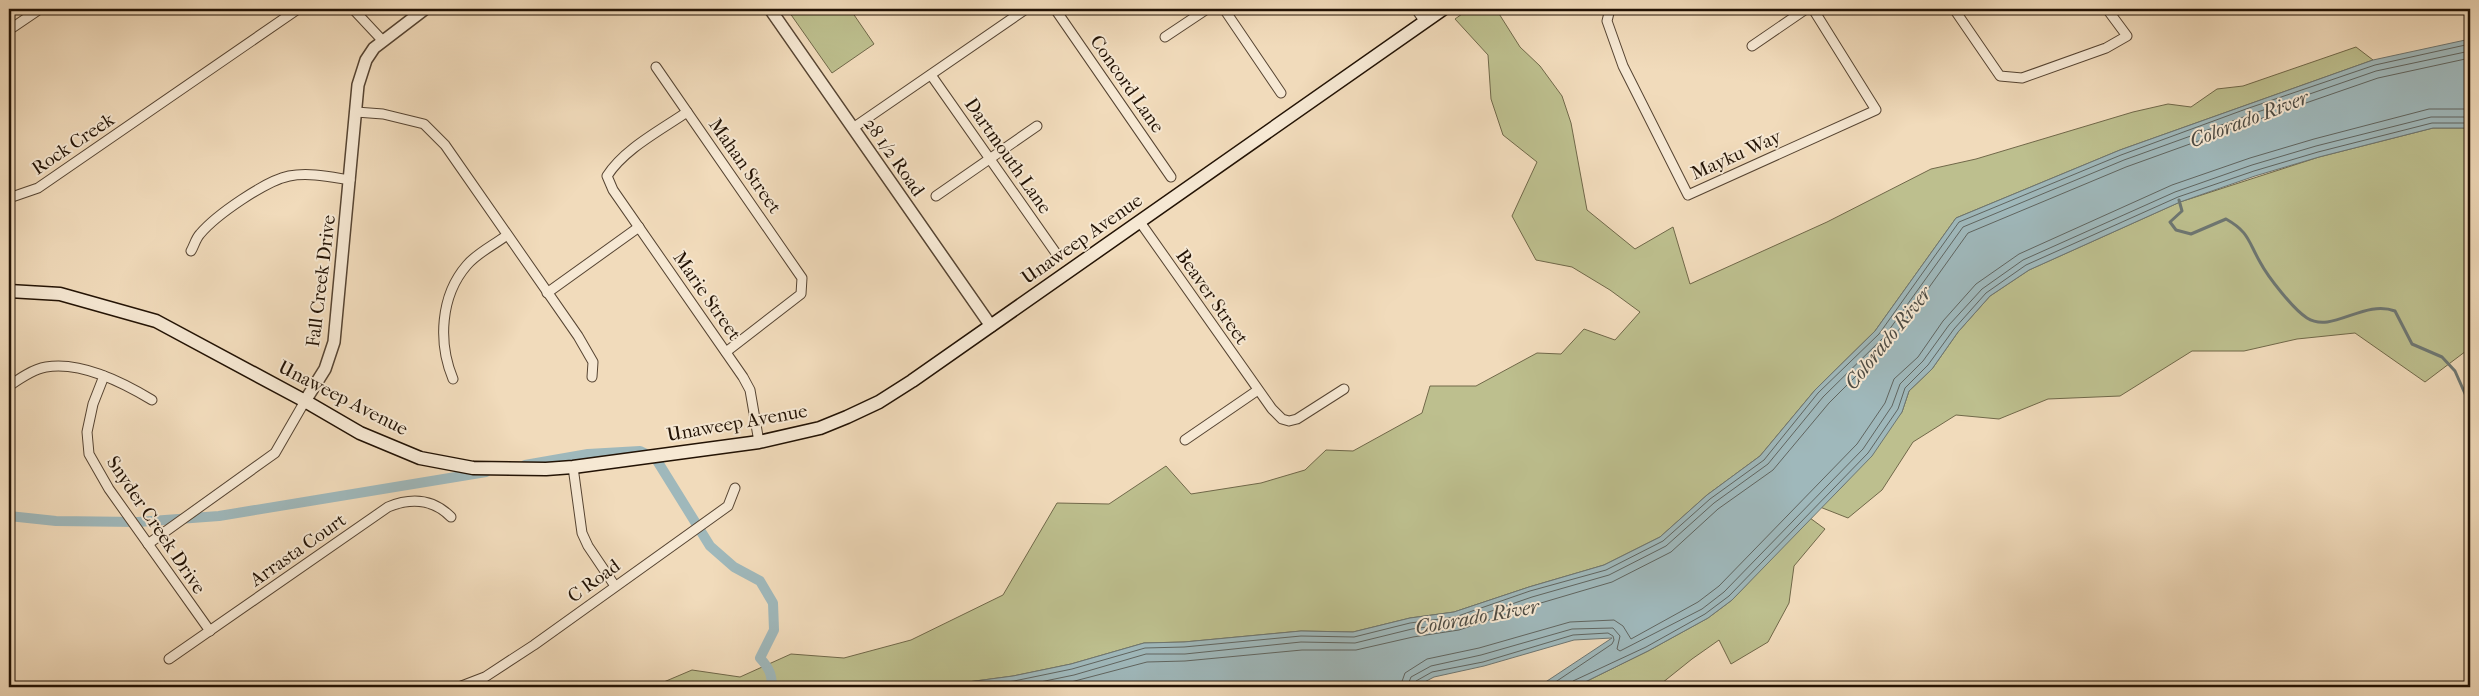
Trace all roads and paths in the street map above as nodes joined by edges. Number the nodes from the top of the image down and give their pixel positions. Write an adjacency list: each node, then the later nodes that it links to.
1 (40, 9): 18 (street)
2 (298, 9): 33 (street, Rock Creek)
3 (353, 9): 20 (street)
4 (425, 9): 20 (street, Fall Creek Drive)
5 (770, 9): 28 (street, 28 1/2 Road)
6 (1026, 9): 23 (street)
7 (1055, 9): 30 (street, Concord Lane)
8 (1207, 9): 19 (street)
9 (1224, 9): 24 (street)
10 (1416, 9): 17 (street)
11 (1443, 9): 17 (main road, Unaweep Avenue)
12 (1610, 9): 14 (street, Mayku Way)
13 (1806, 9): 21 (street)
14 (1813, 9)
15 (1954, 9): 16 (street)
16 (2107, 9)
17 (1424, 22): 34 (main road, Unaweep Avenue)
18 (9, 30)
19 (1165, 37)
20 (382, 40): 25 (street, Fall Creek Drive)
21 (1752, 46)
22 (656, 67): 26 (street, Mahan Street)
23 (931, 75): 28 (street); 29 (street, Dartmouth Lane)
24 (1281, 93)
25 (356, 112): 31 (street, Fall Creek Drive); 36 (street)
26 (687, 112): 35 (street, Marie Street); 42 (street, Mahan Street)
27 (1037, 126): 29 (street)
28 (853, 128): 41 (street, 28 1/2 Road)
29 (990, 159): 32 (street); 38 (street, Dartmouth Lane)
30 (1171, 177)
31 (350, 180): 37 (street); 50 (street, Fall Creek Drive)
32 (936, 196)
33 (9, 198)
34 (1140, 222): 41 (main road, Unaweep Avenue); 48 (street, Beaver Street)
35 (639, 227): 40 (street); 42 (street, Marie Street)
36 (507, 235): 40 (street); 45 (street)
37 (191, 251)
38 (1058, 256)
39 (9, 291): 50 (main road, Unaweep Avenue)
40 (547, 293): 44 (street)
41 (991, 326): 52 (main road, Unaweep Avenue)
42 (726, 352): 52 (street, Marie Street)
43 (104, 376): 46 (street); 49 (street); 56 (street, Snyder Creek Drive)
44 (592, 377)
45 (453, 378)
46 (9, 386)
47 (1344, 389): 48 (street, Beaver Street)
48 (1258, 390): 51 (street)
49 (152, 400)
50 (305, 400): 53 (main road, Unaweep Avenue); 56 (street, Fall Creek Drive)
51 (1184, 440)
52 (759, 442): 53 (main road, Unaweep Avenue)
53 (573, 467): 57 (street)
54 (735, 488): 57 (street, C Road)
55 (451, 517): 58 (street, Arrasta Court)
56 (148, 544): 58 (street, Snyder Creek Drive)
57 (615, 586): 60 (street, C Road)
58 (210, 631): 59 (street, Arrasta Court)
59 (169, 659)
60 (459, 687)

